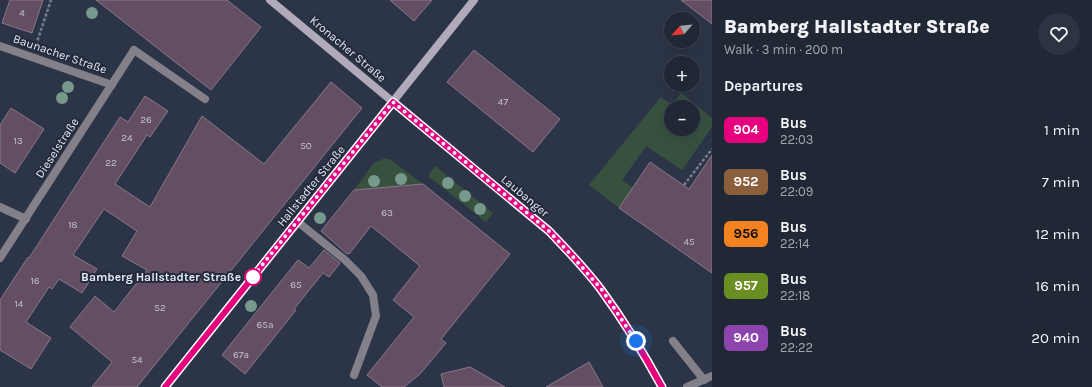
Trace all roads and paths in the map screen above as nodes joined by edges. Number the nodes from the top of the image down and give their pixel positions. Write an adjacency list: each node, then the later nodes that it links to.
1 (51, 0): 5 (path)
2 (270, 0): 8 (main road, Kronacher Straße)
3 (474, 0): 8 (main road, Hallstadter Straße)
4 (0, 46): 5 (street, Baunacher Straße)
5 (32, 57): 6 (street, Baunacher Straße)
6 (112, 85): 7 (street, Dieselstraße); 12 (street, Dieselstraße)
7 (205, 99)
8 (393, 102): 13 (main road, Hallstadter Straße); 20 (street, Laubanger)
9 (712, 149): 10 (path)
10 (684, 185)
11 (0, 208): 12 (street)
12 (26, 219): 14 (street, Dieselstraße)
13 (298, 222): 16 (street); 19 (main road, Hallstadter Straße)
14 (0, 258)
15 (673, 341): 18 (street)
16 (354, 375)
17 (712, 376): 18 (street)
18 (704, 380): 21 (street)
19 (165, 387)
20 (662, 387)
21 (688, 387)

